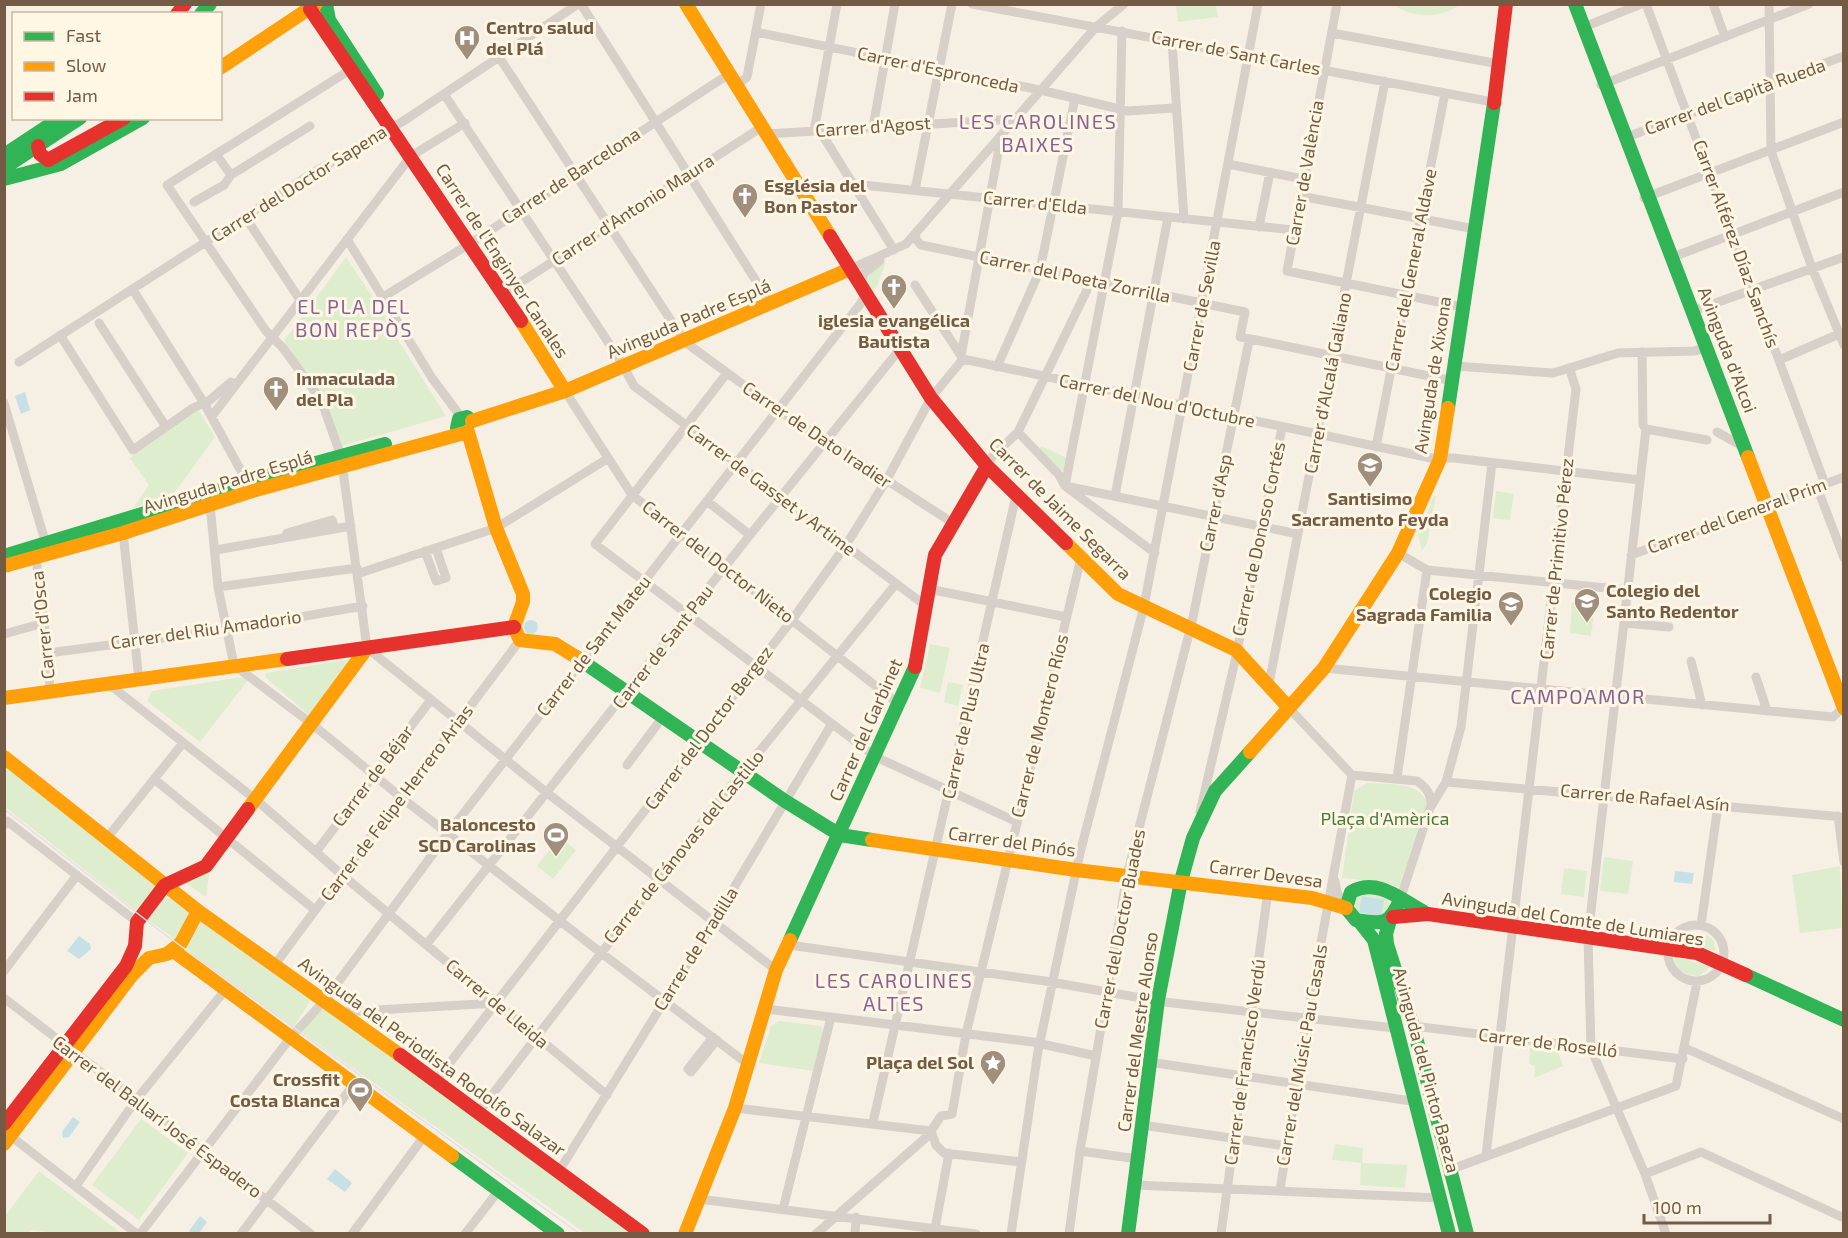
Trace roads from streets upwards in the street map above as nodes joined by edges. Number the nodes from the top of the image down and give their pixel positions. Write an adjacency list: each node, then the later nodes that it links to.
1 (326, 4): 19 (street)
2 (580, 4): 31 (street, Carrer del Doctor Sapena); 57 (street)
3 (686, 4): 39 (street, Carrer de Jaime Segarra)
4 (761, 4): 24 (street)
5 (837, 4): 28 (street)
6 (895, 4): 32 (street)
7 (951, 4): 37 (street)
8 (972, 4): 21 (street, Carrer de Sant Carles)
9 (1124, 4): 21 (street)
10 (1258, 4): 29 (street, Carrer de Sevilla)
11 (1337, 4): 25 (street, Carrer de València)
12 (1506, 4): 34 (street, Avinguda de Xixona)
13 (1575, 4): 22 (street, Avinguda d'Alcoi)
14 (1644, 4): 22 (street); 33 (street, Carrer Alférez Díaz Sanchís)
15 (1713, 4): 26 (street)
16 (1769, 4): 20 (street)
17 (1809, 4): 20 (street)
18 (313, 6): 19 (street); 35 (street); 36 (street)
19 (329, 20): 63 (street)
20 (1769, 21): 26 (street); 42 (street)
21 (1096, 27): 23 (street, Carrer de Sant Carles); 43 (street)
22 (1584, 27): 41 (street, Avinguda d'Alcoi)
23 (1122, 31): 27 (street, Carrer de Sant Carles); 49 (street)
24 (756, 32): 28 (street, Carrer d'Espronceda); 39 (street)
25 (1332, 33): 34 (street); 38 (street, Carrer de València)
26 (1725, 37): 33 (street)
27 (1172, 41): 29 (street, Carrer de Sant Carles); 48 (street)
28 (827, 47): 32 (street, Carrer d'Espronceda); 65 (street)
29 (1249, 55): 38 (street, Carrer de Sant Carles); 74 (street, Carrer de Sevilla)
30 (1844, 56): 42 (street, Carrer del Capità Rueda)
31 (499, 57): 45 (street, Carrer del Doctor Sapena); 77 (street)
32 (885, 59): 37 (street, Carrer d'Espronceda); 62 (street)
33 (1667, 59): 41 (street); 50 (street, Carrer Alférez Díaz Sanchís)
34 (1499, 64): 47 (street, Avinguda de Xixona)
35 (222, 67)
36 (350, 70): 63 (street); 71 (street)
37 (938, 70): 43 (street, Carrer d'Espronceda); 60 (street)
38 (1324, 70): 40 (street, Carrer de Sant Carles); 82 (street, Carrer de València)
39 (732, 80): 57 (street, Carrer de Barcelona); 64 (street, Carrer de Jaime Segarra)
40 (1385, 81): 44 (street, Carrer de Sant Carles); 92 (street, Carrer d'Alcalá Galiano)
41 (1603, 84): 67 (street, Avinguda d'Alcoi)
42 (1770, 84): 50 (street, Carrer del Capità Rueda); 69 (street)
43 (1040, 90): 46 (street, Carrer d'Espronceda); 51 (street)
44 (1446, 93): 47 (street, Carrer de Sant Carles); 99 (street, Carrer del General Aldave)
45 (444, 94): 59 (street, Carrer de Gasset y Artime); 63 (street, Carrer del Doctor Sapena)
46 (1075, 98): 49 (street, Carrer d'Espronceda); 91 (street)
47 (1496, 103): 103 (street, Avinguda de Xixona)
48 (1174, 108): 49 (street); 98 (street)
49 (1120, 109): 95 (street)
50 (1688, 114): 67 (street, Carrer del Capità Rueda); 79 (street, Carrer Alférez Díaz Sanchís)
51 (1016, 118): 60 (street, Carrer d'Agost); 66 (street)
52 (57, 120): 72 (street)
53 (77, 120): 68 (street)
54 (120, 120): 68 (street)
55 (133, 120): 70 (street)
56 (140, 120): 70 (street)
57 (654, 122): 77 (street, Carrer de Barcelona); 78 (street)
58 (1844, 122): 69 (street)
59 (465, 123): 73 (street); 93 (street, Carrer de Gasset y Artime)
60 (928, 123): 62 (street, Carrer d'Agost); 84 (street)
61 (310, 126): 80 (street)
62 (873, 127): 65 (street, Carrer d'Agost)
63 (390, 128): 73 (street, Carrer de l'Enginyer Canales); 97 (street, Carrer del Doctor Sapena)
64 (764, 131): 65 (street, Carrer d'Agost); 78 (street, Carrer d'Antonio Maura); 117 (street, Carrer de Jaime Segarra)
65 (817, 131): 83 (street)
66 (1001, 135): 86 (street); 89 (street)
67 (1627, 137): 88 (street, Avinguda d'Alcoi)
68 (38, 146): 75 (street)
69 (1771, 151): 79 (street); 94 (street)
70 (88, 152): 81 (street)
71 (216, 154): 80 (street); 108 (street)
72 (4, 155)
73 (409, 155): 107 (street); 109 (street, Carrer de l'Enginyer Canales)
74 (1228, 164): 76 (street); 100 (street, Carrer de Sevilla)
75 (4, 168)
76 (1270, 172): 82 (street); 102 (street)
77 (574, 173): 93 (street, Carrer de Barcelona); 101 (street)
78 (687, 173): 101 (street, Carrer d'Antonio Maura); 131 (street)
79 (1710, 174): 88 (street); 106 (street, Carrer Alférez Díaz Sanchís)
80 (231, 175): 90 (street)
81 (4, 178)
82 (1303, 179): 87 (street, Carrer de València)
83 (853, 184): 84 (street, Carrer d'Elda); 111 (street)
84 (915, 190): 86 (street, Carrer d'Elda)
85 (1844, 192): 94 (street)
86 (949, 195): 89 (street, Carrer d'Elda); 105 (street)
87 (1300, 196): 92 (street); 104 (street, Carrer de València)
88 (1647, 198): 113 (street, Avinguda d'Alcoi)
89 (989, 199): 91 (street, Carrer d'Elda); 112 (street)
90 (194, 202)
91 (1052, 205): 95 (street, Carrer d'Elda); 118 (street)
92 (1361, 207): 99 (street); 121 (street, Carrer d'Alcalá Galiano)
93 (520, 209): 109 (street, Carrer de Barcelona); 115 (street, Carrer de Gasset y Artime)
94 (1791, 211): 106 (street); 116 (street)
95 (1118, 212): 96 (street, Carrer d'Elda); 120 (street)
96 (1168, 217): 98 (street, Carrer d'Elda); 127 (street)
97 (246, 218): 108 (street, Carrer del Doctor Sapena); 130 (street)
98 (1184, 219): 100 (street, Carrer d'Elda)
99 (1421, 219): 103 (street); 128 (street, Carrer del General Aldave)
100 (1218, 222): 102 (street, Carrer d'Elda); 132 (street, Carrer de Sevilla)
101 (609, 225): 115 (street, Carrer d'Antonio Maura); 140 (street)
102 (1259, 227): 104 (street, Carrer d'Elda)
103 (1475, 229): 133 (street, Avinguda de Xixona)
104 (1293, 230): 121 (street, Carrer de València)
105 (917, 231): 110 (street); 111 (street)
106 (1732, 233): 113 (street); 123 (street, Carrer Alférez Díaz Sanchís)
107 (347, 239): 129 (street); 130 (street)
108 (205, 243): 124 (street, Carrer del Doctor Sapena); 138 (street)
109 (471, 243): 126 (street, Carrer de l'Enginyer Canales); 129 (street, Carrer de Barcelona)
110 (921, 245): 112 (street, Carrer del Poeta Zorrilla); 125 (street, Carrer de Sant Mateu)
111 (894, 250): 117 (street)
112 (979, 257): 118 (street, Carrer del Poeta Zorrilla); 146 (street)
113 (1673, 257): 134 (street, Avinguda d'Alcoi)
114 (1844, 257): 116 (street)
115 (555, 260): 126 (street, Carrer d'Antonio Maura); 150 (street, Carrer de Gasset y Artime)
116 (1812, 268): 123 (street); 136 (street)
117 (850, 269): 125 (street, Carrer de Jaime Segarra); 131 (street, Avinguda Padre Esplá)
118 (1040, 270): 119 (street, Carrer del Poeta Zorrilla); 151 (street)
119 (1087, 280): 120 (street, Carrer del Poeta Zorrilla); 156 (street, Carrer del Garbinet)
120 (1104, 283): 127 (street, Carrer del Poeta Zorrilla); 158 (street)
121 (1348, 283): 128 (street); 145 (street, Carrer d'Alcalá Galiano)
122 (915, 285): 146 (street)
123 (1753, 289): 134 (street); 147 (street, Carrer Alférez Díaz Sanchís)
124 (133, 290): 137 (street, Carrer del Doctor Sapena); 163 (street)
125 (863, 291): 143 (street, Carrer de Jaime Segarra); 165 (street, Carrer de Sant Mateu)
126 (504, 293): 159 (street, Carrer de l'Enginyer Canales)
127 (1154, 294): 132 (street, Carrer del Poeta Zorrilla); 160 (street)
128 (1406, 295): 133 (street); 152 (street, Carrer del General Aldave)
129 (383, 297): 168 (street)
130 (300, 300): 138 (street)
131 (770, 303): 140 (street, Avinguda Padre Esplá)
132 (1203, 304): 139 (street, Carrer del Poeta Zorrilla); 164 (street, Carrer de Sevilla)
133 (1463, 307): 149 (street, Avinguda de Xixona)
134 (1693, 311): 142 (street, Avinguda d'Alcoi)
135 (99, 323): 170 (street)
136 (1839, 334): 141 (street); 147 (street)
137 (60, 335): 148 (street, Carrer del Doctor Sapena); 170 (street)
138 (272, 337): 155 (street); 182 (street)
139 (1249, 341): 145 (street); 167 (street, Carrer d'Asp)
140 (685, 342): 150 (street, Avinguda Padre Esplá); 154 (street, Carrer de Dato Iradier)
141 (1844, 345)
142 (1707, 348): 144 (street); 179 (street, Avinguda d'Alcoi)
143 (900, 349): 161 (street, Carrer de Jaime Segarra); 177 (street, Carrer de Sant Pau)
144 (1642, 352): 153 (street); 172 (street)
145 (1333, 357): 152 (street); 175 (street, Carrer d'Alcalá Galiano)
146 (962, 358): 151 (street, Carrer del Nou d'Octubre); 161 (street, Carrer del Doctor Bergez)
147 (1779, 360): 192 (street, Carrer Alférez Díaz Sanchís)
148 (19, 362)
149 (1455, 366): 153 (street); 157 (street, Avinguda de Xixona)
150 (624, 367): 159 (street, Avinguda Padre Esplá); 169 (street, Carrer de Gasset y Artime)
151 (997, 367): 156 (street, Carrer del Nou d'Octubre)
152 (1391, 370): 157 (street); 178 (street, Carrer del General Aldave)
153 (1570, 370): 186 (street, Carrer de Primitivo Pérez)
154 (727, 373): 165 (street, Carrer de Dato Iradier); 169 (street)
155 (242, 374): 163 (street); 166 (street)
156 (1045, 378): 158 (street, Carrer del Nou d'Octubre); 173 (street, Carrer del Garbinet)
157 (1453, 381): 181 (street, Avinguda de Xixona)
158 (1086, 386): 160 (street, Carrer del Nou d'Octubre); 187 (street)
159 (565, 391): 168 (street, Avinguda Padre Esplá); 180 (street, Carrer del Doctor Nieto)
160 (1135, 397): 164 (street, Carrer del Nou d'Octubre); 196 (street)
161 (931, 398): 185 (street, Carrer de Jaime Segarra); 191 (street, Carrer del Doctor Bergez)
162 (4, 403): 211 (street)
163 (204, 403): 166 (street); 170 (street)
164 (1183, 407): 167 (street, Carrer del Nou d'Octubre); 200 (street, Carrer de Sevilla)
165 (778, 410): 177 (street, Carrer de Dato Iradier); 183 (street, Carrer de Sant Mateu)
166 (212, 416): 190 (street)
167 (1234, 418): 171 (street, Carrer del Nou d'Octubre); 202 (street, Carrer d'Asp)
168 (464, 425): 182 (street, Avinguda Padre Esplá); 206 (street)
169 (686, 426): 183 (street, Carrer de Gasset y Artime); 194 (street)
170 (166, 427)
171 (1282, 428): 175 (street, Carrer del Nou d'Octubre); 205 (street, Carrer de Donoso Cortés)
172 (1646, 429): 176 (street); 189 (street)
173 (1018, 432): 185 (street, Carrer del Garbinet); 187 (street)
174 (1717, 432): 179 (street)
175 (1316, 435): 178 (street, Carrer del Nou d'Octubre); 209 (street, Carrer d'Alcalá Galiano)
176 (1707, 440)
177 (826, 441): 191 (street, Carrer de Dato Iradier); 197 (street, Carrer de Sant Pau)
178 (1376, 447): 181 (street, Carrer del Nou d'Octubre)
179 (1744, 447): 201 (street, Avinguda d'Alcoi)
180 (607, 459): 194 (street, Carrer del Doctor Nieto); 206 (street)
181 (1440, 459): 184 (street, Carrer del Nou d'Octubre); 216 (street, Avinguda de Xixona)
182 (341, 461): 190 (street, Avinguda Padre Esplá); 199 (street, Avinguda Padre Esplá); 204 (street)
183 (736, 463): 197 (street, Carrer de Gasset y Artime); 198 (street, Carrer de Sant Mateu)
184 (1492, 463): 186 (street, Carrer del Nou d'Octubre); 227 (street)
185 (987, 466): 195 (street, Carrer de Jaime Segarra); 203 (street, Carrer del Garbinet)
186 (1566, 472): 189 (street, Carrer del Nou d'Octubre); 229 (street, Carrer de Primitivo Pérez)
187 (1064, 474): 193 (street)
188 (1844, 477): 192 (street, Carrer del General Prim)
189 (1640, 480): 218 (street)
190 (247, 482): 211 (street, Avinguda Padre Esplá)
191 (886, 482): 203 (street, Carrer de Dato Iradier); 212 (street, Carrer del Doctor Bergez)
192 (1821, 485): 201 (street, Carrer del General Prim); 222 (street, Carrer Alférez Díaz Sanchís)
193 (1065, 486): 196 (street); 217 (street)
194 (632, 495): 208 (street, Carrer del Doctor Nieto); 228 (street)
195 (1016, 496): 221 (street, Carrer de Jaime Segarra); 234 (street, Carrer de Plus Ultra)
196 (1115, 496): 200 (street)
197 (780, 497): 210 (street, Carrer de Sant Pau); 212 (street, Carrer de Gasset y Artime)
198 (707, 501): 208 (street, Carrer de Sant Mateu); 210 (street)
199 (210, 505): 207 (street, Avinguda Padre Esplá); 214 (street)
200 (1164, 506): 202 (street); 217 (street, Carrer de Sevilla)
201 (1766, 506): 218 (street, Carrer del General Prim); 274 (street, Avinguda d'Alcoi)
202 (1212, 516): 205 (street); 244 (street, Carrer d'Asp)
203 (953, 523): 232 (street, Carrer del Garbinet)
204 (351, 526): 214 (street); 226 (street)
205 (1262, 527): 209 (street); 250 (street, Carrer de Donoso Cortés)
206 (496, 528): 213 (street); 247 (street)
207 (123, 533): 220 (street, Avinguda Padre Esplá); 248 (street)
208 (681, 534): 224 (street, Carrer del Doctor Nieto); 228 (street, Carrer de Sant Mateu)
209 (1298, 534): 262 (street, Carrer d'Alcalá Galiano)
210 (750, 535): 224 (street, Carrer de Sant Pau)
211 (46, 544): 219 (street, Avinguda Padre Esplá)
212 (846, 545): 230 (street, Carrer de Gasset y Artime); 240 (street, Carrer del Doctor Bergez)
213 (436, 548): 215 (street); 215 (street)
214 (216, 550): 231 (street)
215 (425, 551): 226 (street)
216 (1398, 553): 225 (street); 257 (street, Avinguda de Xixona)
217 (1155, 554): 237 (street, Carrer de Sevilla)
218 (1631, 555): 233 (street)
219 (4, 556)
220 (36, 558): 223 (street, Avinguda Padre Esplá); 241 (street, Carrer d'Osca)
221 (1081, 558): 237 (street, Carrer de Jaime Segarra); 239 (street, Carrer de Montero Ríos)
222 (1844, 558)
223 (4, 566)
224 (725, 568): 238 (street, Carrer de Sant Pau); 240 (street, Carrer del Doctor Nieto)
225 (1427, 570): 227 (street); 258 (street)
226 (357, 571): 231 (street); 235 (street)
227 (1479, 576): 229 (street); 261 (street)
228 (644, 582): 238 (street); 253 (street, Carrer de Sant Mateu)
229 (1553, 583): 233 (street); 264 (street, Carrer de Primitivo Pérez)
230 (895, 585): 236 (street, Carrer de Gasset y Artime); 252 (street, Carrer de Cánovas del Castillo)
231 (218, 587): 245 (street)
232 (929, 589): 234 (street); 236 (street, Carrer del Garbinet)
233 (1628, 590): 242 (street)
234 (993, 602): 239 (street); 293 (street, Carrer de Plus Ultra)
235 (363, 606): 245 (street, Carrer del Riu Amadorio); 249 (street)
236 (926, 606): 271 (street, Carrer del Garbinet)
237 (1144, 606): 244 (street, Carrer de Jaime Segarra); 316 (street, Carrer de Sevilla)
238 (688, 616): 256 (street); 266 (street, Carrer de Sant Pau)
239 (1066, 617): 303 (street, Carrer de Montero Ríos)
240 (792, 620): 252 (street, Carrer del Doctor Nieto); 256 (street, Carrer del Doctor Bergez)
241 (44, 622): 246 (street); 251 (street, Carrer d'Osca)
242 (1624, 623): 243 (street); 267 (street)
243 (1669, 627)
244 (1190, 629): 250 (street, Carrer de Jaime Segarra); 319 (street, Carrer del Doctor Buades)
245 (225, 630): 248 (street, Carrer del Riu Amadorio); 255 (street)
246 (4, 634)
247 (517, 634): 249 (street); 253 (street); 277 (street, Carrer de Felipe Herrero Arias)
248 (135, 640): 251 (street, Carrer del Riu Amadorio); 260 (street)
249 (368, 648): 255 (street); 269 (street); 278 (street)
250 (1236, 650): 262 (street, Carrer de Jaime Segarra); 309 (street, Carrer del Mestre Alonso)
251 (48, 653): 265 (street, Carrer d'Osca)
252 (838, 656): 270 (street, Carrer de Cánovas del Castillo); 271 (street, Carrer del Doctor Nieto)
253 (582, 661): 266 (street); 284 (street, Carrer de Sant Mateu)
254 (1691, 661): 272 (street)
255 (234, 665): 260 (street); 278 (street)
256 (757, 665): 270 (street); 280 (street, Carrer del Doctor Bergez)
257 (1324, 668): 258 (street); 273 (street, Avinguda de Xixona)
258 (1412, 676): 261 (street); 289 (street)
259 (1755, 677): 275 (street)
260 (139, 680): 263 (street)
261 (1468, 682): 264 (street); 291 (street)
262 (1269, 684): 273 (street, Carrer de Jaime Segarra)
263 (110, 685): 265 (street); 281 (street, Carrer de Lleida)
264 (1542, 689): 267 (street); 292 (street, Carrer de Primitivo Pérez)
265 (50, 692): 268 (street)
266 (626, 694): 276 (street); 295 (street, Carrer de Sant Pau)
267 (1617, 696): 272 (street); 296 (street)
268 (4, 698)
269 (430, 700): 277 (street); 287 (street, Carrer de Béjar)
270 (801, 700): 279 (street); 286 (street, Carrer de Cánovas del Castillo)
271 (900, 705): 283 (street, Carrer del Garbinet)
272 (1702, 705): 275 (street)
273 (1289, 708): 288 (street, Carrer de Jaime Segarra); 294 (street, Avinguda de Xixona)
274 (1843, 708): 275 (street)
275 (1767, 711)
276 (662, 718): 280 (street); 285 (street)
277 (459, 722): 284 (street); 297 (street, Carrer de Felipe Herrero Arias)
278 (312, 724): 287 (street); 298 (street)
279 (831, 725): 283 (street); 299 (street, Carrer de Pradilla)
280 (699, 742): 286 (street); 310 (street, Carrer del Doctor Bergez)
281 (183, 743): 290 (street); 298 (street, Carrer de Lleida)
282 (4, 757): 307 (street, Avinguda del Periodista Rodolfo Salazar)
283 (876, 757): 293 (street); 306 (street, Carrer del Garbinet)
284 (506, 760): 295 (street); 305 (street, Carrer de Sant Mateu)
285 (627, 765)
286 (743, 772): 299 (street); 320 (street, Carrer de Cánovas del Castillo)
287 (374, 774): 297 (street); 312 (street, Carrer de Béjar)
288 (1352, 775): 289 (street); 325 (street)
289 (1397, 778): 301 (street)
290 (154, 779): 307 (street); 308 (street)
291 (1446, 782): 292 (street, Carrer de Rafael Asín); 301 (street)
292 (1530, 787): 296 (street, Carrer de Rafael Asín); 336 (street, Carrer de Primitivo Pérez)
293 (950, 791): 303 (street); 311 (street, Carrer de Plus Ultra)
294 (1215, 791): 309 (street, Carrer del Mestre Alonso)
295 (546, 792): 310 (street); 315 (street, Carrer de Sant Pau)
296 (1605, 794): 300 (street, Carrer de Rafael Asín); 337 (street)
297 (402, 798): 305 (street); 317 (street, Carrer de Felipe Herrero Arias)
298 (255, 799): 308 (street); 312 (street, Carrer de Lleida)
299 (785, 801): 306 (street); 332 (street, Carrer de Pradilla)
300 (1718, 804): 302 (street, Carrer de Rafael Asín); 335 (street)
301 (1430, 808): 324 (street)
302 (1841, 816): 313 (street)
303 (1017, 822): 314 (street, Carrer de Montero Ríos)
304 (6, 823): 318 (street)
305 (449, 832): 315 (street); 328 (street, Carrer de Sant Mateu)
306 (840, 835): 311 (street, Carrer del Pinós); 339 (street, Carrer del Garbinet)
307 (107, 838): 322 (street, Avinguda del Periodista Rodolfo Salazar)
308 (227, 838): 322 (street); 326 (street)
309 (1193, 838): 321 (street, Carrer del Mestre Alonso)
310 (617, 848): 320 (street); 331 (street, Carrer del Doctor Bergez)
311 (935, 849): 314 (street, Carrer del Pinós); 345 (street, Carrer de Plus Ultra)
312 (316, 852): 317 (street, Carrer de Lleida)
313 (1843, 857)
314 (1007, 861): 316 (street, Carrer del Pinós); 350 (street, Carrer de Montero Ríos)
315 (490, 864): 331 (street); 338 (street, Carrer de Sant Pau)
316 (1076, 870): 319 (street, Carrer del Pinós); 351 (street, Carrer de Sevilla)
317 (340, 874): 326 (street, Carrer de Felipe Herrero Arias); 328 (street, Carrer de Lleida)
318 (78, 875): 334 (street); 349 (street)
319 (1127, 875): 321 (street, Carrer del Pinós); 354 (street, Carrer del Doctor Buades)
320 (658, 880): 332 (street); 343 (street, Carrer de Cánovas del Castillo)
321 (1181, 880): 323 (street, Carrer Devesa); 358 (street, Carrer del Mestre Alonso)
322 (165, 885): 327 (street, Avinguda del Periodista Rodolfo Salazar); 334 (street)
323 (1268, 891): 325 (street, Carrer Devesa); 361 (street, Carrer de Francisco Verdú)
324 (1400, 900): 325 (street); 329 (street, Avinguda del Comte de Lumiares); 330 (street)
325 (1341, 902): 333 (street); 364 (street, Carrer del Músic Pau Casals)
326 (315, 910): 347 (street, Carrer de Felipe Herrero Arias)
327 (198, 911): 342 (street); 347 (street, Avinguda del Periodista Rodolfo Salazar)
328 (387, 913): 338 (street, Carrer de Lleida); 357 (street, Carrer de Sant Mateu)
329 (1428, 914): 330 (street, Avinguda del Comte de Lumiares); 336 (street, Avinguda del Comte de Lumiares)
330 (1392, 918): 333 (street); 367 (street, Avinguda del Pintor Baeza)
331 (559, 920): 343 (street); 359 (street, Carrer del Doctor Bergez)
332 (714, 921): 348 (street); 356 (street, Carrer de Pradilla)
333 (1359, 921): 368 (street, Avinguda del Pintor Baeza)
334 (137, 922): 340 (street)
335 (1701, 925): 341 (street); 346 (street)
336 (1514, 927): 337 (street, Avinguda del Comte de Lumiares); 370 (street, Carrer de Primitivo Pérez)
337 (1588, 937): 341 (street, Avinguda del Comte de Lumiares); 376 (street)
338 (426, 945): 359 (street, Carrer de Lleida)
339 (789, 945): 345 (street); 348 (street, Carrer del Garbinet)
340 (135, 946): 344 (street); 375 (street)
341 (1668, 949): 346 (street, Avinguda del Comte de Lumiares); 352 (street)
342 (175, 952): 344 (street); 353 (street)
343 (600, 952): 356 (street); 372 (street, Carrer de Cánovas del Castillo)
344 (149, 957): 375 (street)
345 (909, 962): 350 (street); 366 (street, Carrer de Plus Ultra)
346 (1722, 965): 352 (street); 365 (street, Avinguda del Comte de Lumiares)
347 (274, 966): 357 (street, Avinguda del Periodista Rodolfo Salazar)
348 (776, 970): 360 (street, Carrer del Garbinet)
349 (4, 971)
350 (982, 973): 351 (street); 369 (street, Carrer de Montero Ríos)
351 (1052, 982): 354 (street); 373 (street, Carrer de Sevilla)
352 (1697, 982): 374 (street)
353 (226, 989): 371 (street); 386 (street)
354 (1107, 991): 358 (street); 377 (street, Carrer del Doctor Buades)
355 (4, 998): 375 (street, Carrer del Ballarí José Espadero)
356 (664, 999): 380 (street); 385 (street, Carrer de Pradilla)
357 (325, 1000): 362 (street, Avinguda del Periodista Rodolfo Salazar); 371 (street, Carrer de Sant Mateu)
358 (1158, 1000): 361 (street); 379 (street, Carrer del Mestre Alonso)
359 (497, 1003): 362 (street); 372 (street, Carrer de Lleida); 382 (street, Carrer del Doctor Bergez)
360 (766, 1009): 363 (street); 380 (street, Carrer del Garbinet)
361 (1251, 1011): 364 (street); 381 (street, Carrer de Francisco Verdú)
362 (342, 1012): 382 (street, Avinguda del Periodista Rodolfo Salazar)
363 (831, 1017): 366 (street); 391 (street)
364 (1307, 1017): 368 (street); 384 (street, Carrer del Músic Pau Casals)
365 (1844, 1020)
366 (895, 1026): 369 (street); 393 (street, Carrer de Plus Ultra)
367 (1413, 1026): 370 (street, Carrer de Roselló); 406 (street, Avinguda del Pintor Baeza)
368 (1394, 1028): 387 (street, Avinguda del Pintor Baeza)
369 (966, 1034): 373 (street); 395 (street, Carrer de Montero Ríos)
370 (1500, 1036): 376 (street, Carrer de Roselló); 403 (street, Carrer de Primitivo Pérez)
371 (291, 1037): 383 (street); 400 (street, Carrer de Sant Mateu)
372 (536, 1037): 385 (street, Carrer de Lleida); 390 (street, Carrer de Cánovas del Castillo)
373 (1039, 1043): 377 (street); 405 (street, Carrer de Sevilla)
374 (1685, 1048): 378 (street); 392 (street)
375 (69, 1049): 386 (street, Carrer del Ballarí José Espadero); 396 (street)
376 (1591, 1049): 378 (street, Carrer de Roselló); 389 (street)
377 (1096, 1056): 401 (street, Carrer del Doctor Buades)
378 (1683, 1059): 389 (street)
379 (1149, 1062): 381 (street); 394 (street, Carrer del Mestre Alonso)
380 (749, 1065): 388 (street, Carrer del Garbinet)
381 (1244, 1076): 384 (street); 398 (street, Carrer de Francisco Verdú)
382 (435, 1082): 390 (street, Avinguda del Periodista Rodolfo Salazar)
383 (354, 1084): 397 (street); 416 (street)
384 (1297, 1084): 387 (street); 399 (street, Carrer del Músic Pau Casals)
385 (607, 1095): 407 (street, Carrer de Pradilla)
386 (136, 1100): 400 (street, Carrer del Ballarí José Espadero); 410 (street)
387 (1418, 1102): 414 (street, Avinguda del Pintor Baeza)
388 (735, 1108): 391 (street); 415 (street, Carrer del Garbinet)
389 (1615, 1108): 403 (street); 408 (street)
390 (478, 1113): 407 (street, Avinguda del Periodista Rodolfo Salazar)
391 (808, 1116): 393 (street); 417 (street)
392 (1844, 1119)
393 (873, 1122): 395 (street)
394 (1142, 1125): 398 (street); 404 (street, Carrer del Mestre Alonso)
395 (930, 1132): 402 (street); 418 (street)
396 (6, 1134): 410 (street)
397 (425, 1135): 412 (street); 425 (street)
398 (1235, 1138): 399 (street); 411 (street, Carrer de Francisco Verdú)
399 (1286, 1146): 413 (street, Carrer del Músic Pau Casals)
400 (204, 1150): 416 (street, Carrer del Ballarí José Espadero); 422 (street, Carrer de Sant Mateu)
401 (1080, 1151): 404 (street); 434 (street, Carrer del Doctor Buades)
402 (949, 1153): 405 (street); 421 (street)
403 (1486, 1155): 406 (street)
404 (1138, 1159): 409 (street, Carrer del Mestre Alonso)
405 (1021, 1161): 433 (street)
406 (1452, 1169): 438 (street, Avinguda del Pintor Baeza)
407 (559, 1171): 428 (street, Avinguda del Periodista Rodolfo Salazar)
408 (1645, 1174): 420 (street); 439 (street)
409 (1134, 1185): 411 (street); 435 (street, Carrer del Mestre Alonso)
410 (76, 1186): 422 (street)
411 (1227, 1189): 413 (street); 436 (street, Carrer de Francisco Verdú)
412 (499, 1190): 426 (street); 427 (street)
413 (1280, 1190): 414 (street)
414 (1440, 1198): 437 (street, Avinguda del Pintor Baeza)
415 (699, 1199): 417 (street); 429 (street, Carrer del Garbinet)
416 (267, 1201): 423 (street); 424 (street, Carrer del Ballarí José Espadero)
417 (783, 1209): 418 (street)
418 (836, 1215): 419 (street); 430 (street)
419 (856, 1217): 421 (street); 431 (street)
420 (1844, 1218)
421 (935, 1231): 432 (street)
422 (139, 1233)
423 (241, 1233)
424 (311, 1233)
425 (352, 1233)
426 (465, 1233)
427 (558, 1233)
428 (643, 1233)
429 (685, 1233)
430 (816, 1233)
431 (855, 1233)
432 (976, 1233)
433 (1011, 1233)
434 (1069, 1233)
435 (1128, 1233)
436 (1221, 1233)
437 (1449, 1233)
438 (1467, 1233)
439 (1666, 1233)

